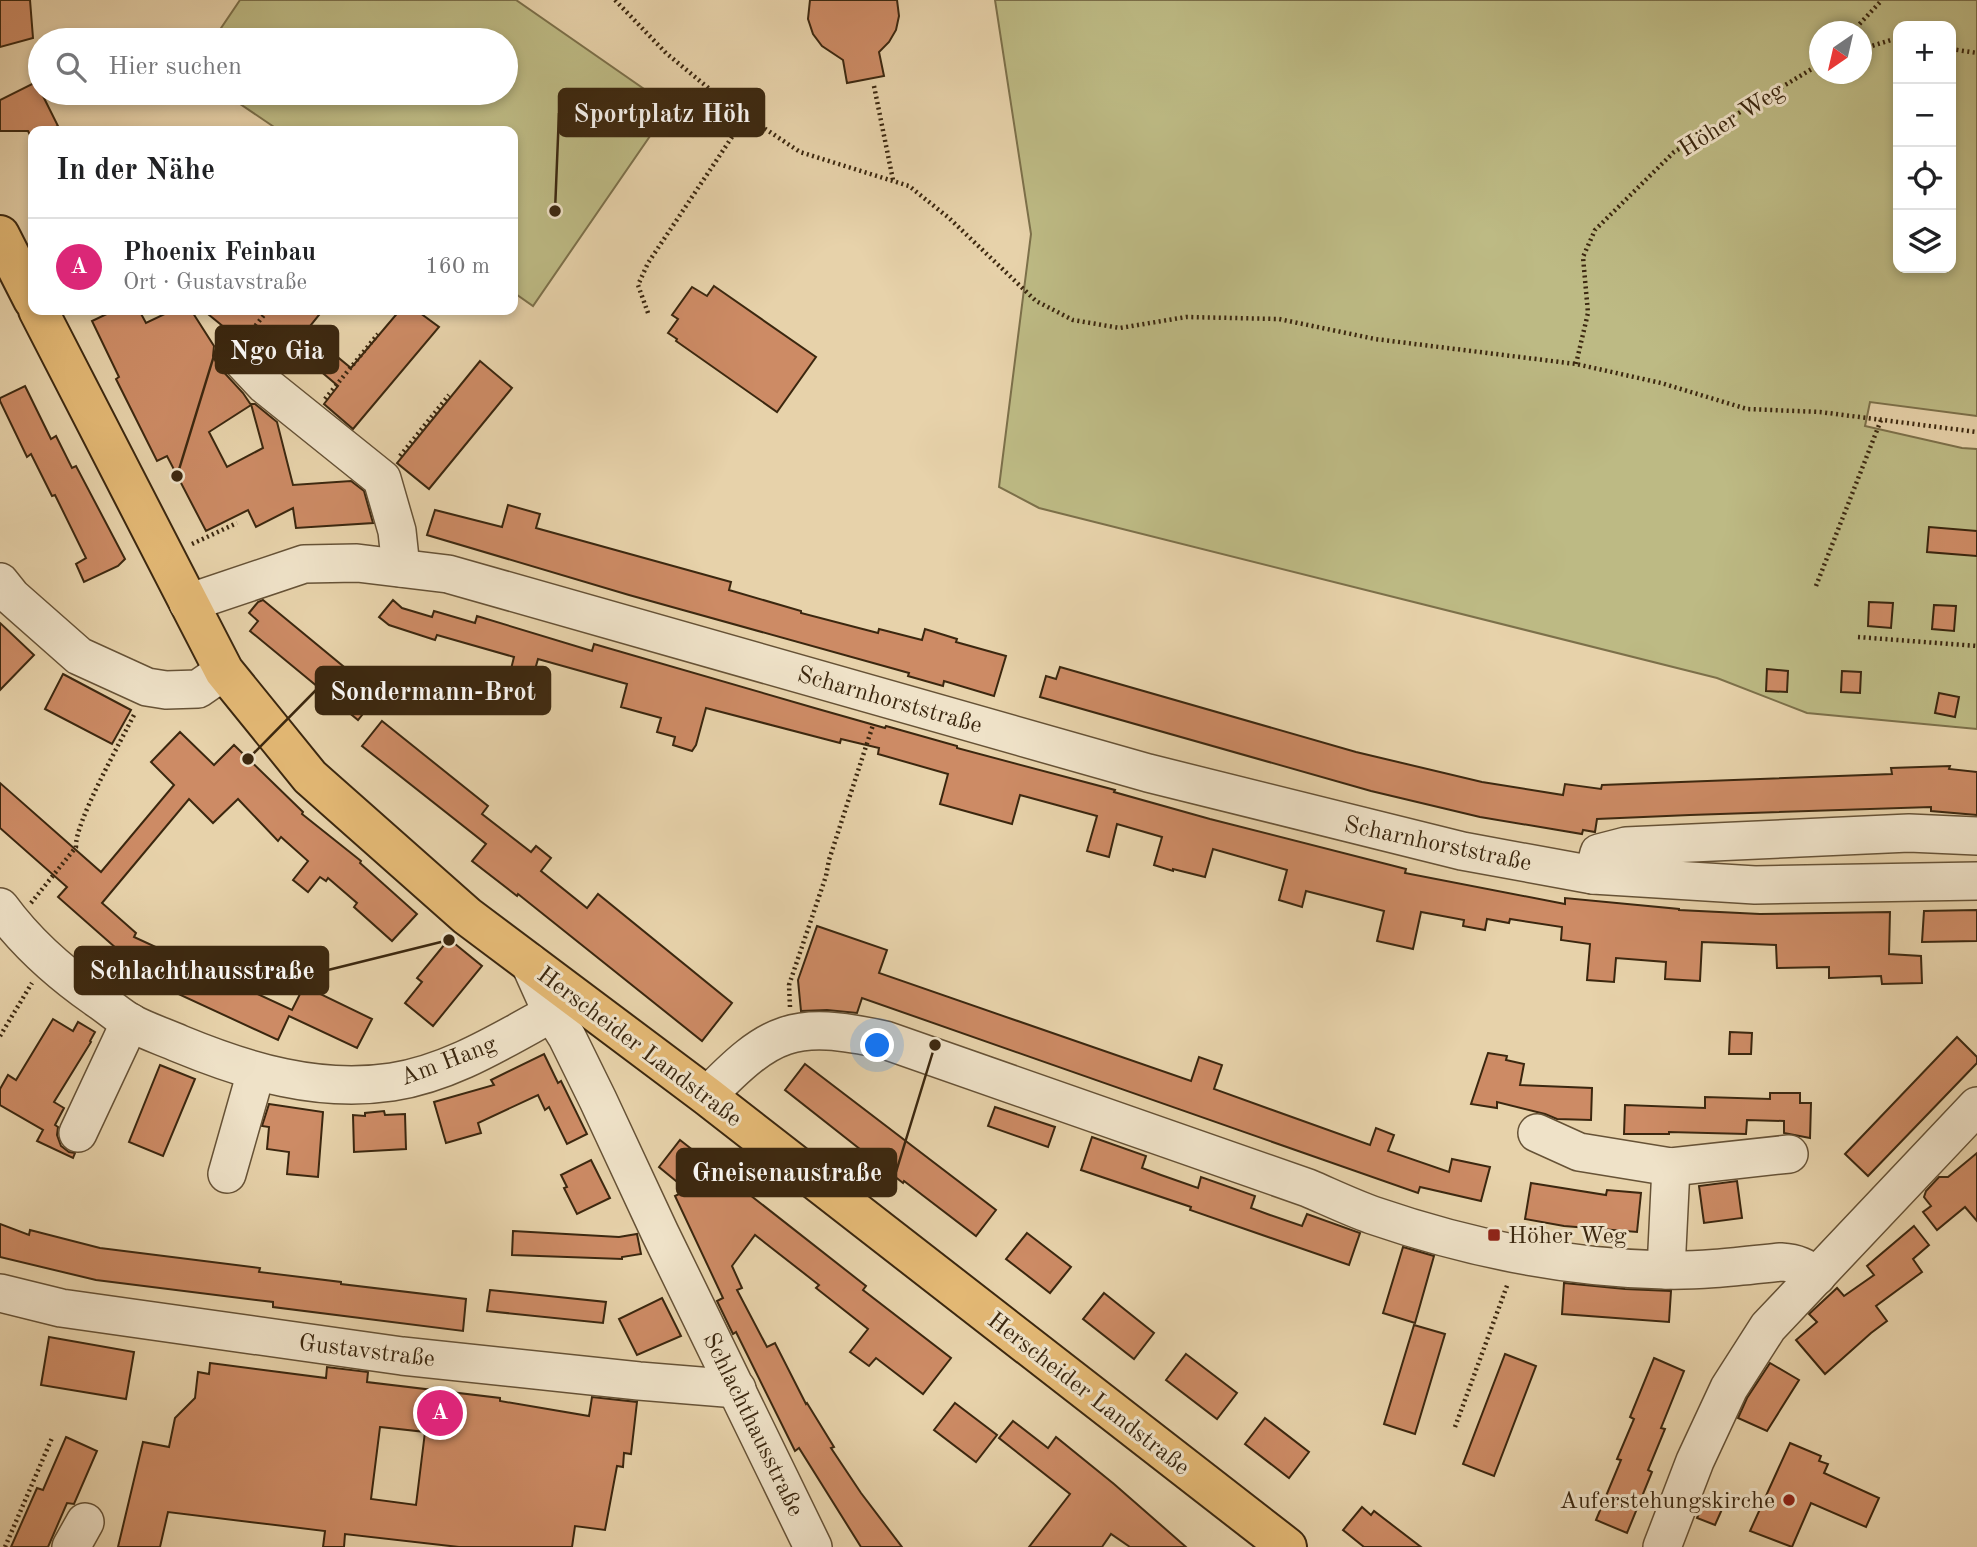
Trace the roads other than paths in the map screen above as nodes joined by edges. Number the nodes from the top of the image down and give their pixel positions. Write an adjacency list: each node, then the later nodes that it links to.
1 (4, 253): 2 (main road)
2 (28, 292)
3 (41, 315): 7 (main road, Herscheider Landstraße)
4 (234, 352): 5 (street)
5 (401, 568): 7 (street, Scharnhorststraße); 10 (street, Scharnhorststraße)
6 (0, 582): 8 (street)
7 (188, 603): 8 (main road, Herscheider Landstraße)
8 (224, 671): 13 (main road, Herscheider Landstraße)
9 (1977, 836): 10 (street)
10 (1593, 875): 11 (street, Scharnhorststraße)
11 (1977, 881)
12 (6, 916): 15 (street, Am Hang)
13 (529, 962): 14 (street, Schlachthausstraße); 17 (main road, Herscheider Landstraße)
14 (552, 1013): 16 (street, Am Hang); 27 (street, Schlachthausstraße)
15 (136, 1025): 16 (street, Am Hang); 20 (street)
16 (256, 1072): 23 (street)
17 (707, 1096): 24 (street); 29 (main road, Herscheider Landstraße)
18 (1977, 1106): 25 (street)
19 (1537, 1133): 22 (street)
20 (85, 1135)
21 (1789, 1154): 22 (street)
22 (1671, 1167): 24 (street)
23 (227, 1174)
24 (1666, 1270): 25 (street)
25 (1817, 1276): 30 (street)
26 (0, 1293): 27 (street, Gustavstraße)
27 (737, 1389): 28 (street, Schlachthausstraße)
28 (813, 1547)
29 (1287, 1547)
30 (1662, 1547)

